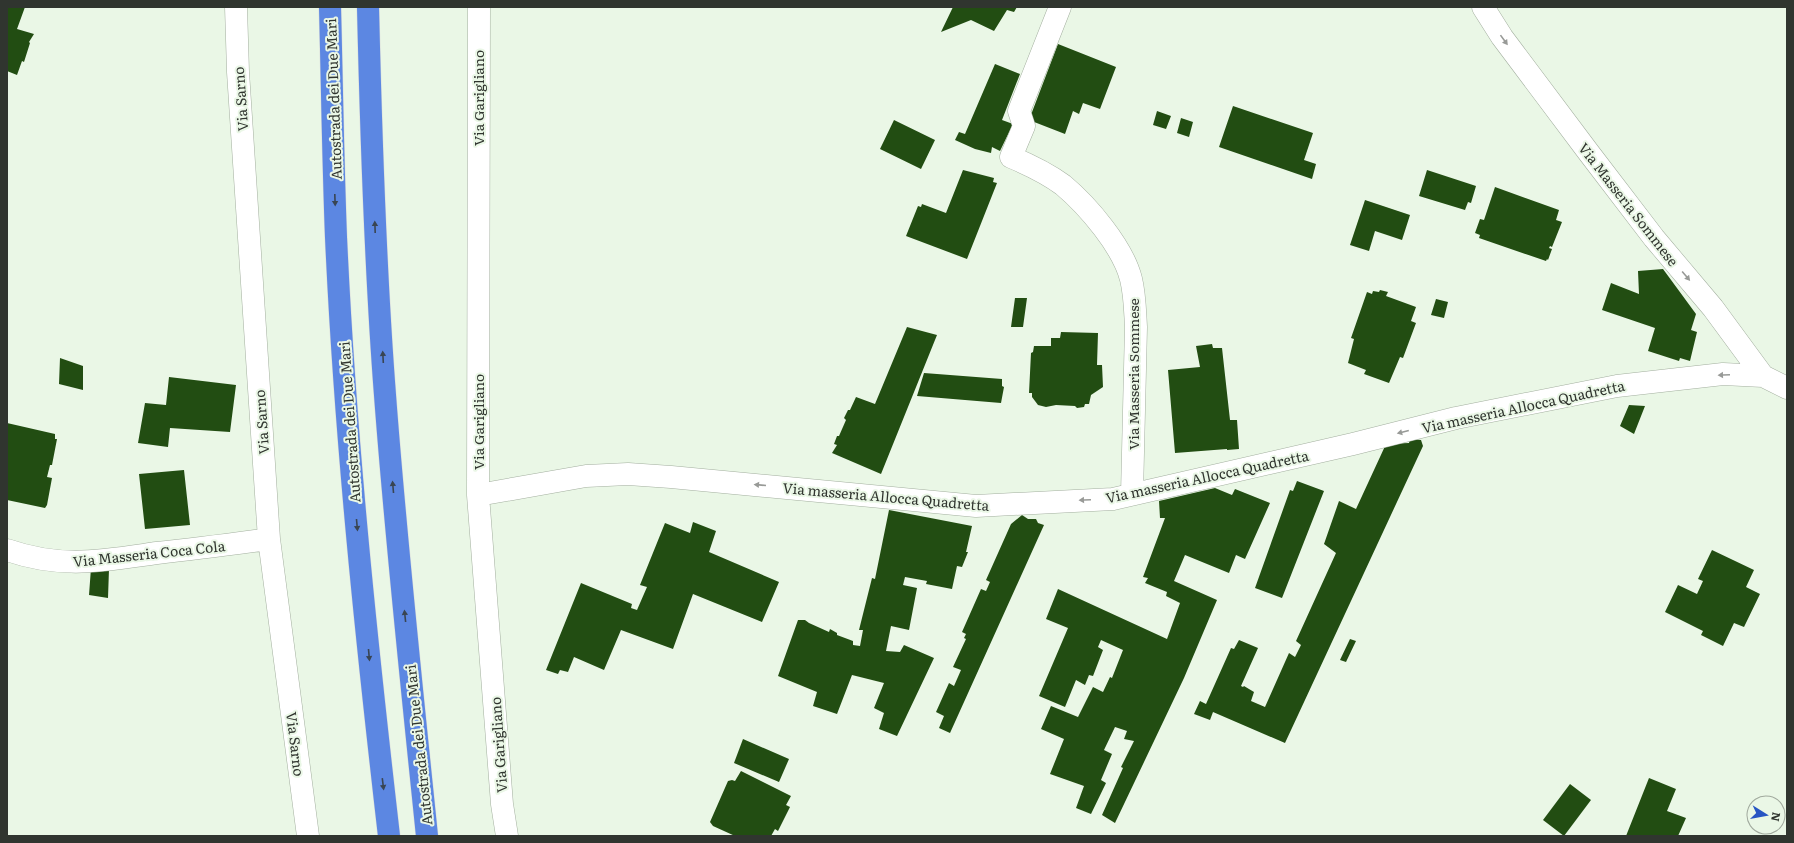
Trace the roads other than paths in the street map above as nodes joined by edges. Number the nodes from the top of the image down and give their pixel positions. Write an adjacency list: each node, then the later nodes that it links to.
1 (236, 7): 11 (street, Via Sarno)
2 (330, 7): 14 (highway, Autostrada dei Due Mari, one-way to 14)
3 (368, 7): 15 (highway, Autostrada dei Due Mari, one-way to 3)
4 (478, 7): 10 (street, Via Garigliano)
5 (1060, 7): 9 (street, Via Masseria Sommese)
6 (1483, 7): 7 (street, Via Masseria Sommese, one-way to 7)
7 (1763, 376): 8 (street, Via Masseria Sommese); 9 (street, Via masseria Allocca Quadretta, one-way to 9)
8 (1787, 388)
9 (1132, 494): 10 (street, Via masseria Allocca Quadretta, one-way to 10)
10 (478, 495): 16 (street, Via Garigliano)
11 (269, 539): 12 (street, Via Masseria Coca Cola); 13 (street, Via Sarno)
12 (7, 550)
13 (308, 836)
14 (389, 836)
15 (427, 836)
16 (507, 836)

